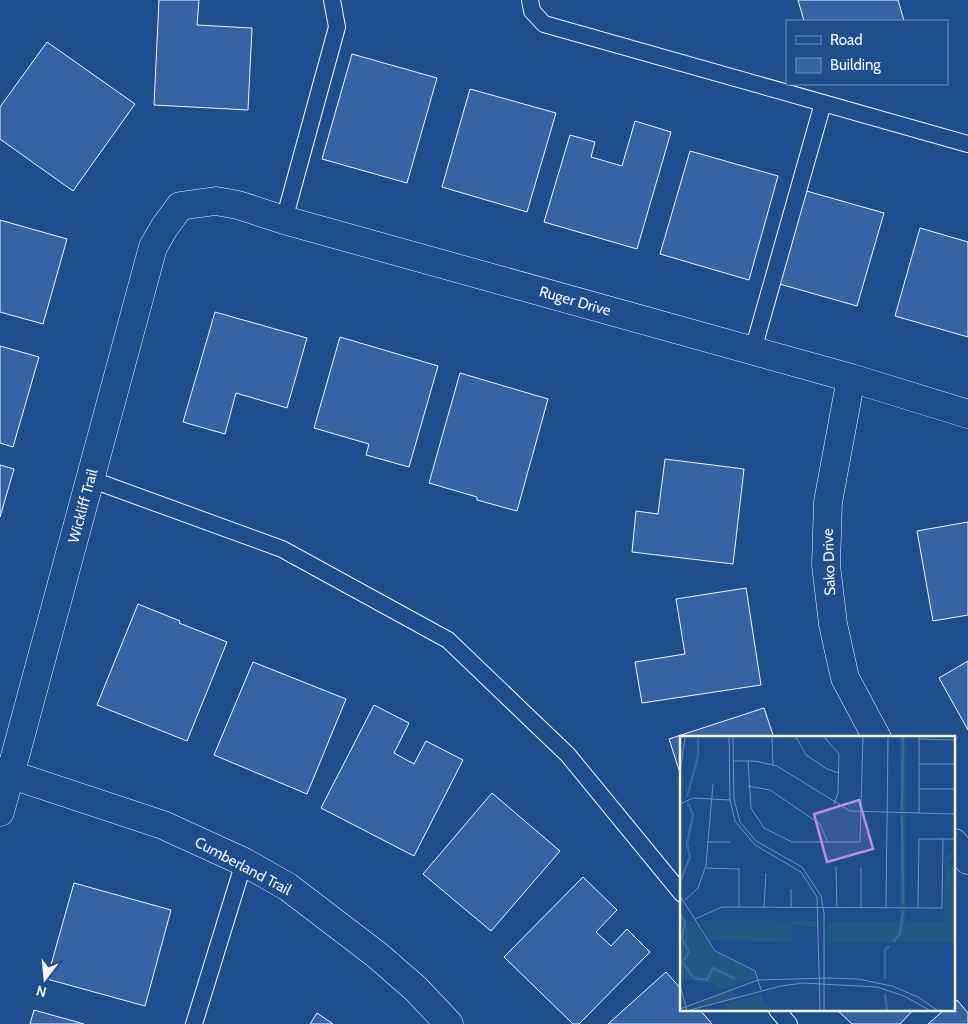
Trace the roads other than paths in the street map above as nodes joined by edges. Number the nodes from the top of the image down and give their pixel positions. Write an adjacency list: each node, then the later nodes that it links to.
1 (332, 0): 6 (lane)
2 (530, 0): 3 (lane)
3 (823, 103): 4 (lane); 7 (lane)
4 (968, 144)
5 (180, 206): 6 (street, Ruger Drive); 10 (street, Wickliff Trail)
6 (284, 220): 7 (street, Ruger Drive)
7 (753, 350): 8 (street, Ruger Drive)
8 (852, 378): 9 (street, Ruger Drive); 11 (street, Sako Drive)
9 (968, 414)
10 (90, 479): 12 (street, Wickliff Trail); 17 (lane)
11 (876, 736)
12 (6, 773): 13 (street, Wickliff Trail); 16 (street, Cumberland Trail)
13 (0, 812)
14 (956, 845): 15 (street)
15 (968, 860)
16 (244, 862): 19 (lane); 20 (street, Cumberland Trail)
17 (680, 892)
18 (779, 1012): 21 (lane)
19 (194, 1024)
20 (449, 1024)
21 (789, 1024)

